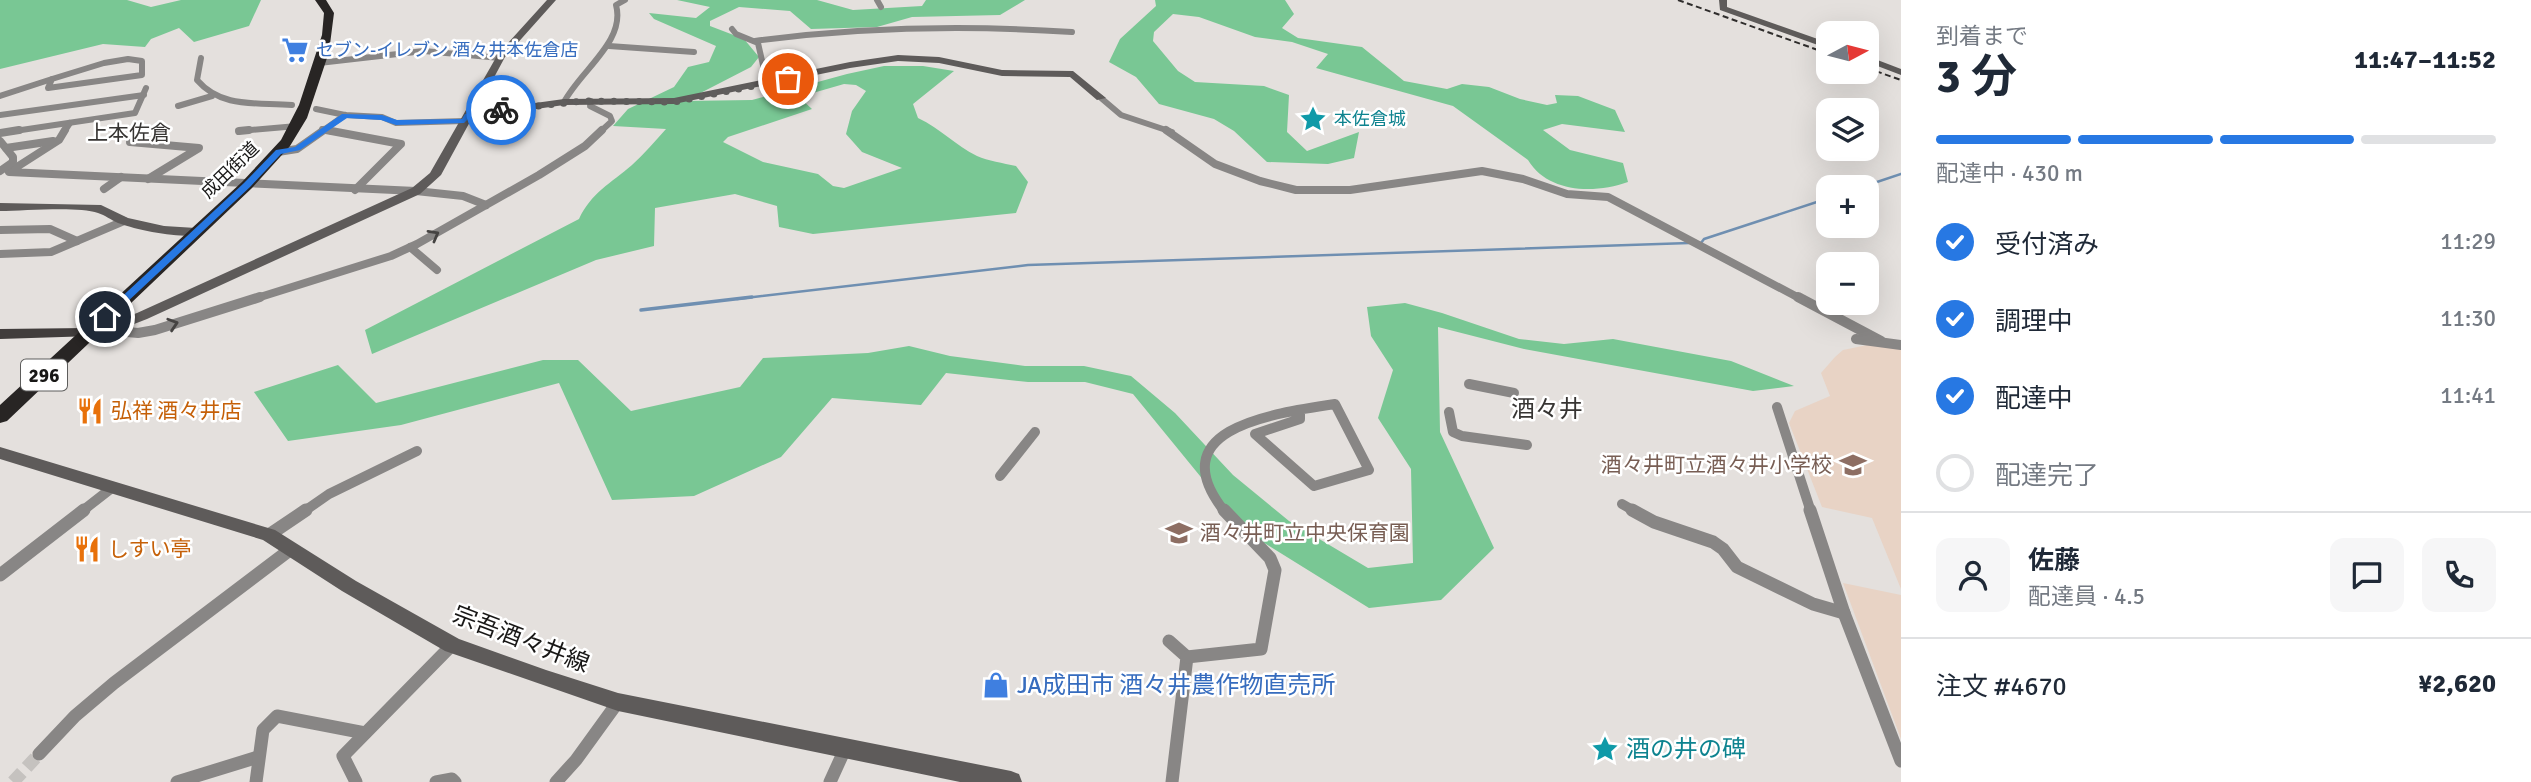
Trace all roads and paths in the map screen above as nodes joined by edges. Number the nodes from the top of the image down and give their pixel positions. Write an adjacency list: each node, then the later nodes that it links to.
1 (323, 0): 18 (highway, 成田街道 / 296)
2 (552, 0): 16 (street)
3 (625, 0): 12 (street)
4 (877, 0): 6 (street)
5 (1723, 0): 10 (street)
6 (881, 7)
7 (732, 29): 9 (street)
8 (1072, 32): 9 (street)
9 (755, 41): 23 (street)
10 (1816, 41)
11 (662, 45): 12 (street); 13 (street); 14 (street)
12 (609, 46): 28 (street)
13 (694, 52)
14 (650, 55)
15 (201, 58): 25 (street)
16 (500, 58): 18 (street); 35 (street)
17 (104, 63): 21 (street); 22 (street); 22 (street)
18 (319, 63): 37 (highway, 成田街道 / 296)
19 (1880, 65): 20 (street)
20 (1901, 72)
21 (52, 79): 22 (street); 24 (street)
22 (90, 82): 29 (street)
23 (767, 83): 26 (street); 27 (street)
24 (0, 96)
25 (212, 96): 30 (street); 31 (street)
26 (1101, 98): 64 (street)
27 (591, 101): 28 (street); 52 (street)
28 (564, 102): 35 (street)
29 (78, 104): 33 (street); 36 (street)
30 (292, 105)
31 (178, 106)
32 (316, 109): 34 (street)
33 (0, 115)
34 (345, 115): 35 (street); 38 (street)
35 (466, 118): 51 (street)
36 (70, 123): 40 (street); 41 (street)
37 (297, 126): 39 (street); 44 (highway, 成田街道 / 296)
38 (322, 129): 44 (street); 50 (street)
39 (239, 131)
40 (0, 133)
41 (59, 140): 43 (street); 46 (street)
42 (130, 142): 47 (street)
43 (3, 145): 45 (street)
44 (278, 152): 48 (highway, 成田街道 / 296)
45 (0, 171)
46 (121, 177): 47 (street); 49 (street)
47 (148, 179): 48 (street)
48 (247, 185): 50 (street); 56 (highway, 成田街道 / 296)
49 (104, 189)
50 (355, 190): 51 (street)
51 (416, 191): 52 (street); 61 (street)
52 (486, 205): 58 (street, one-way to 52)
53 (0, 207): 54 (street)
54 (124, 221): 56 (street); 57 (street)
55 (0, 230): 57 (street)
56 (196, 232): 61 (highway, 成田街道 / 296)
57 (77, 241): 59 (street)
58 (410, 247): 60 (street); 61 (street, one-way to 58)
59 (0, 254)
60 (437, 270)
61 (97, 332): 62 (main road); 71 (highway, 成田街道 / 296)
62 (0, 334)
63 (1856, 338): 64 (street)
64 (1881, 341): 65 (street)
65 (1901, 345)
66 (1469, 384): 67 (street)
67 (1514, 394)
68 (1777, 407): 82 (street)
69 (1300, 410): 69 (street); 85 (street)
70 (1449, 412): 73 (street)
71 (0, 416)
72 (1035, 432): 76 (street)
73 (1527, 445)
74 (417, 451): 79 (street)
75 (0, 453): 77 (street, 宗吾酒々井線)
76 (1000, 476)
77 (113, 487): 79 (street, 宗吾酒々井線); 81 (street)
78 (1622, 504): 82 (street)
79 (269, 535): 80 (street, 宗吾酒々井線)
80 (291, 549): 84 (street, 宗吾酒々井線); 89 (street)
81 (0, 575)
82 (1844, 613): 91 (street)
83 (1169, 641): 85 (street)
84 (452, 645): 86 (street, 宗吾酒々井線); 87 (street)
85 (1187, 657): 100 (street)
86 (618, 702): 88 (street, 宗吾酒々井線); 97 (street)
87 (365, 733): 90 (street); 94 (street)
88 (845, 748): 98 (street); 99 (street, 宗吾酒々井線)
89 (39, 754)
90 (258, 757): 92 (street); 93 (street)
91 (1901, 761)
92 (177, 782)
93 (256, 782)
94 (356, 782)
95 (436, 782): 96 (street)
96 (455, 782)
97 (556, 782)
98 (830, 782)
99 (1011, 782)
100 (1172, 782)

